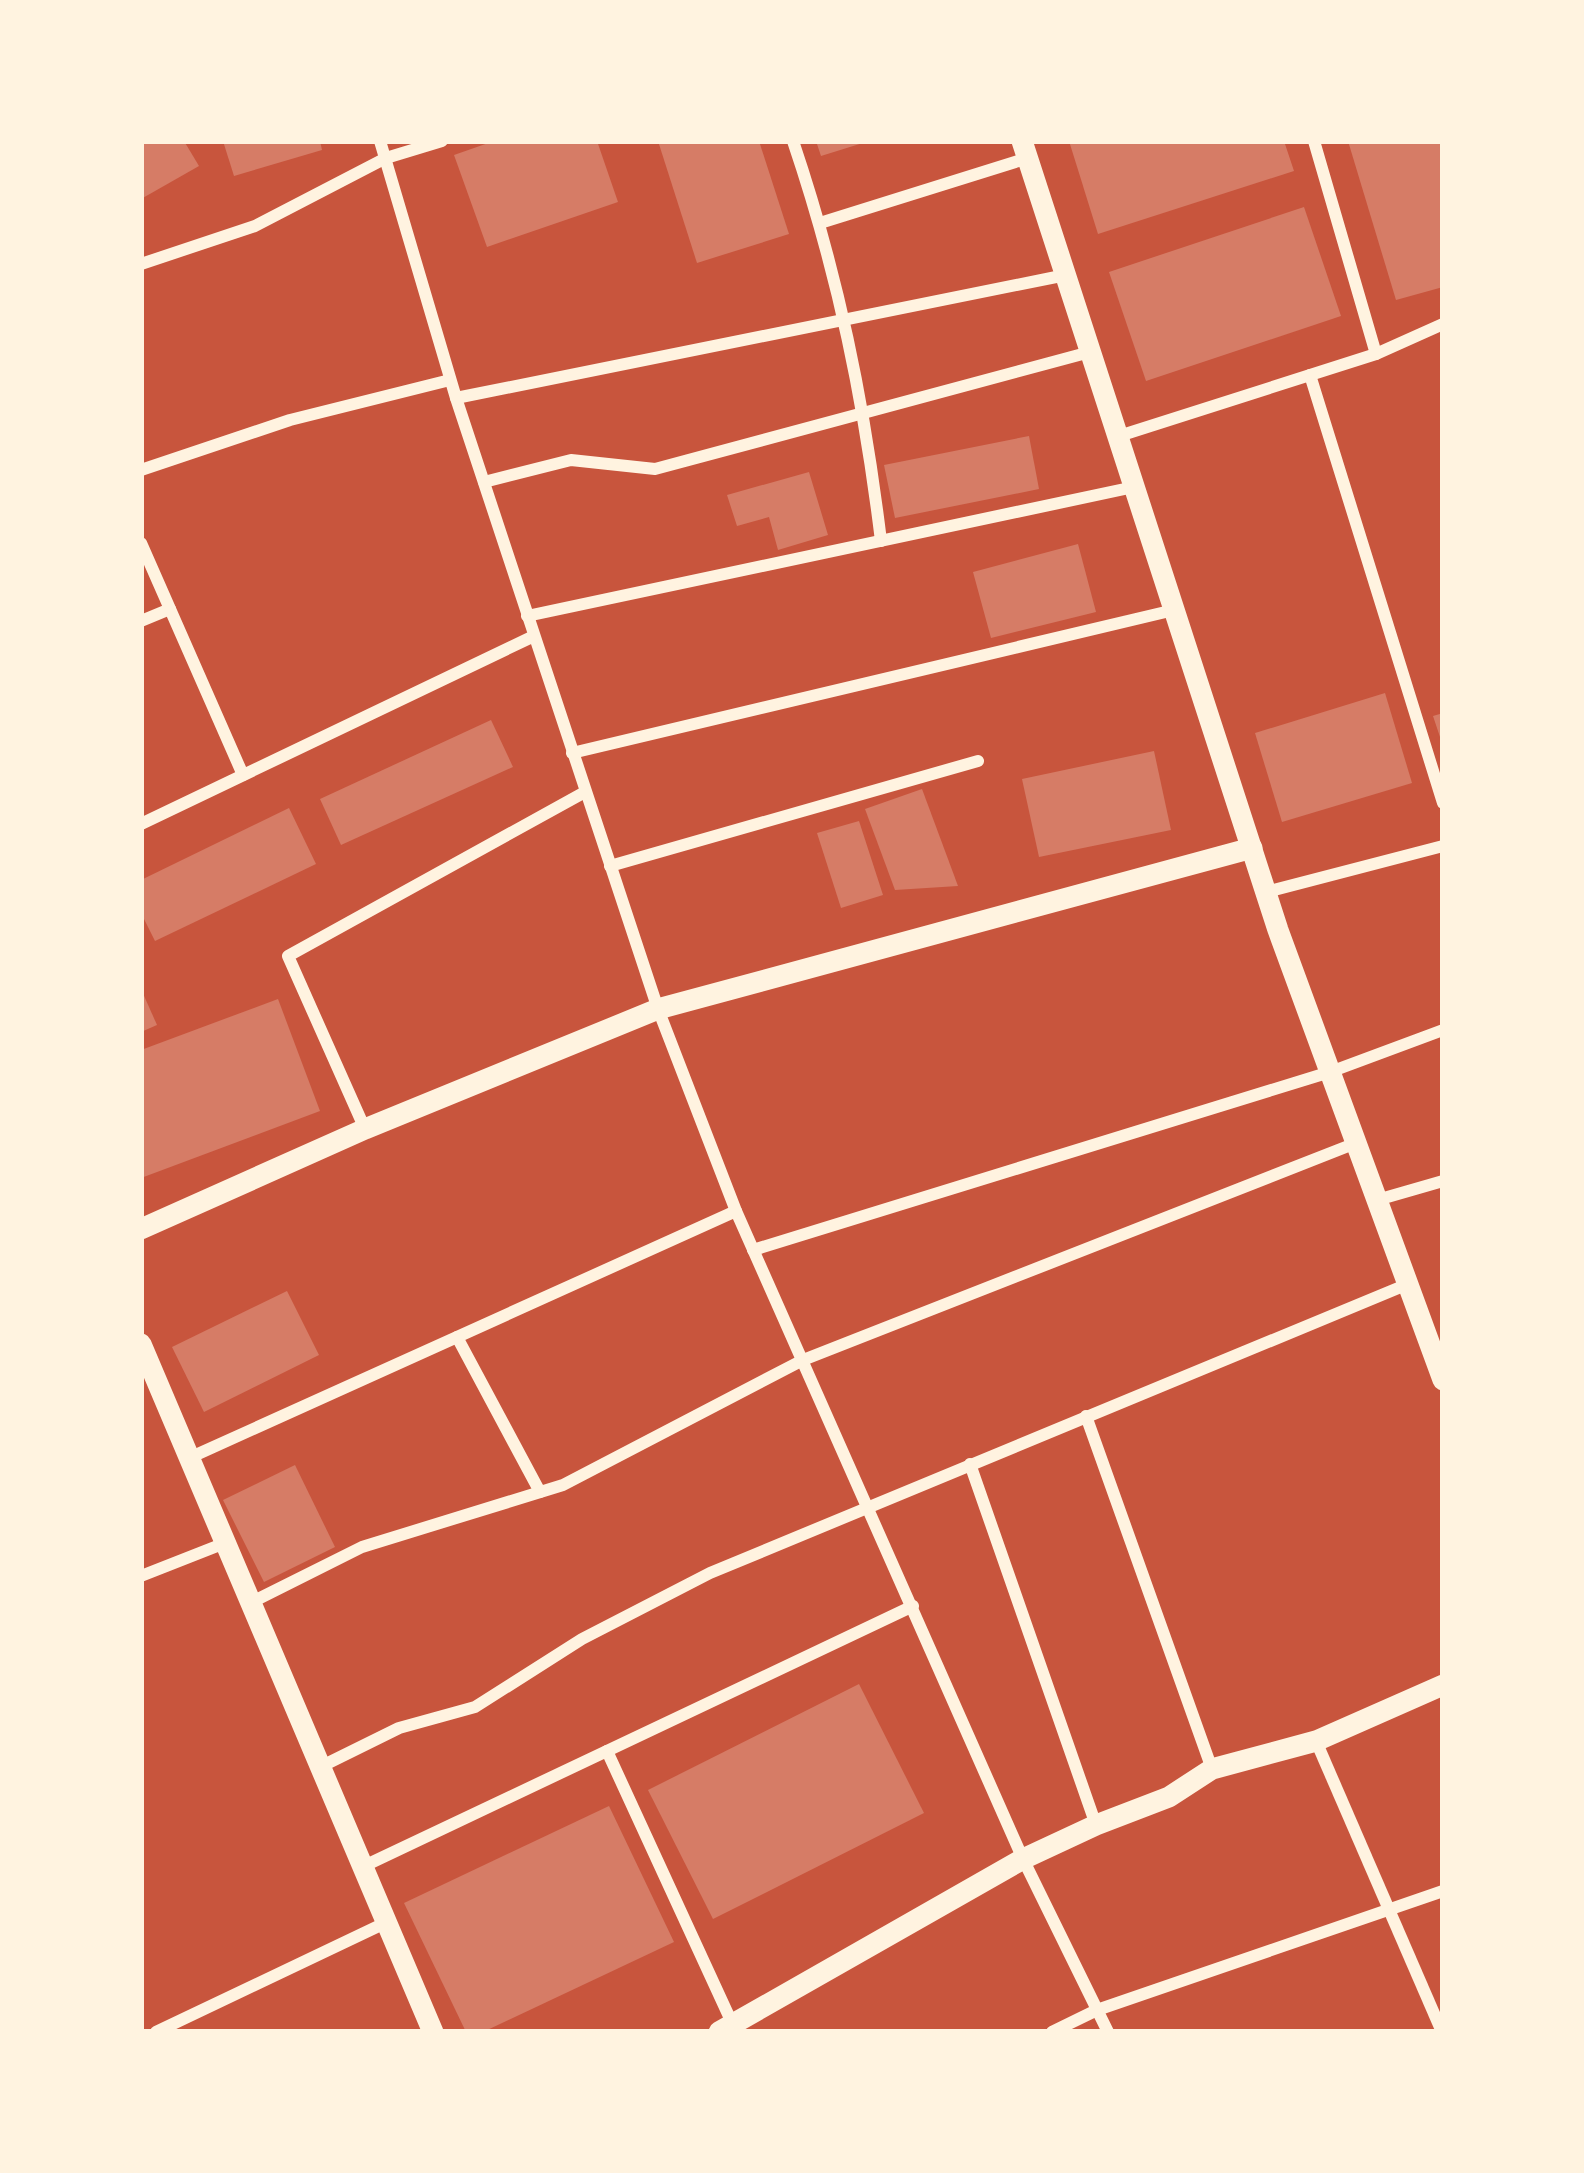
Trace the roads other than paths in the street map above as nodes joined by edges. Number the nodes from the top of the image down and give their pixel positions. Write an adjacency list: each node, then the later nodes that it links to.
1 (380, 141): 6 (street)
2 (442, 141): 6 (street)
3 (793, 141): 7 (street)
4 (1314, 141): 13 (street)
5 (1025, 149): 7 (street); 9 (street)
6 (386, 158): 8 (street); 15 (street)
7 (820, 223): 10 (street)
8 (141, 264)
9 (1066, 275): 10 (street); 12 (street)
10 (846, 320): 16 (street); 17 (street)
11 (1443, 323): 13 (street)
12 (1090, 352): 17 (street); 18 (street)
13 (1376, 354): 14 (street)
14 (1310, 375): 18 (street); 33 (street)
15 (450, 380): 16 (street); 19 (street)
16 (456, 398): 20 (street)
17 (865, 414): 20 (street); 22 (street)
18 (1119, 436): 21 (street)
19 (141, 470)
20 (484, 482): 26 (street)
21 (1134, 487): 22 (street); 25 (street)
22 (881, 541): 26 (street)
23 (141, 543): 24 (street)
24 (170, 609): 27 (street); 31 (street)
25 (1174, 610): 29 (street); 36 (street)
26 (527, 616): 28 (street)
27 (141, 622)
28 (534, 636): 29 (street); 31 (street)
29 (572, 753): 32 (street)
30 (978, 761): 37 (street)
31 (243, 775): 34 (street)
32 (585, 792): 37 (street); 42 (street)
33 (1443, 803)
34 (141, 824)
35 (1443, 846): 38 (street)
36 (1252, 848): 38 (street); 39 (street)
37 (610, 866): 39 (street)
38 (1266, 892): 41 (street)
39 (658, 1009): 42 (street); 46 (street)
40 (1443, 1030): 41 (street)
41 (1330, 1072): 43 (street); 48 (street)
42 (365, 1129): 47 (street)
43 (1356, 1143): 45 (street); 52 (street)
44 (1443, 1181): 45 (street)
45 (1377, 1201): 49 (street)
46 (736, 1211): 48 (street); 50 (street)
47 (141, 1229)
48 (753, 1250): 52 (street)
49 (1408, 1284): 53 (street); 54 (street)
50 (457, 1337): 55 (street); 57 (street)
51 (141, 1344): 55 (street)
52 (803, 1360): 57 (street); 58 (street)
53 (1443, 1380)
54 (1086, 1416): 56 (street); 67 (street)
55 (190, 1458): 59 (street)
56 (970, 1465): 58 (street); 68 (street)
57 (540, 1492): 61 (street)
58 (868, 1506): 62 (street); 66 (street)
59 (225, 1543): 60 (street); 61 (street)
60 (141, 1576)
61 (250, 1603): 66 (street)
62 (913, 1606): 65 (street); 69 (street)
63 (1443, 1685): 64 (street)
64 (1316, 1741): 67 (street); 72 (street)
65 (608, 1751): 70 (street); 75 (street)
66 (320, 1767): 70 (street)
67 (1212, 1769): 68 (street)
68 (1096, 1825): 69 (street)
69 (1023, 1859): 74 (street); 75 (street)
70 (361, 1867): 73 (street)
71 (1443, 1891): 72 (street)
72 (1388, 1911): 74 (street); 80 (street)
73 (385, 1923): 76 (street); 77 (street)
74 (1097, 2010): 78 (street); 79 (street)
75 (726, 2029)
76 (156, 2032)
77 (433, 2032)
78 (1052, 2032)
79 (1108, 2032)
80 (1442, 2032)

